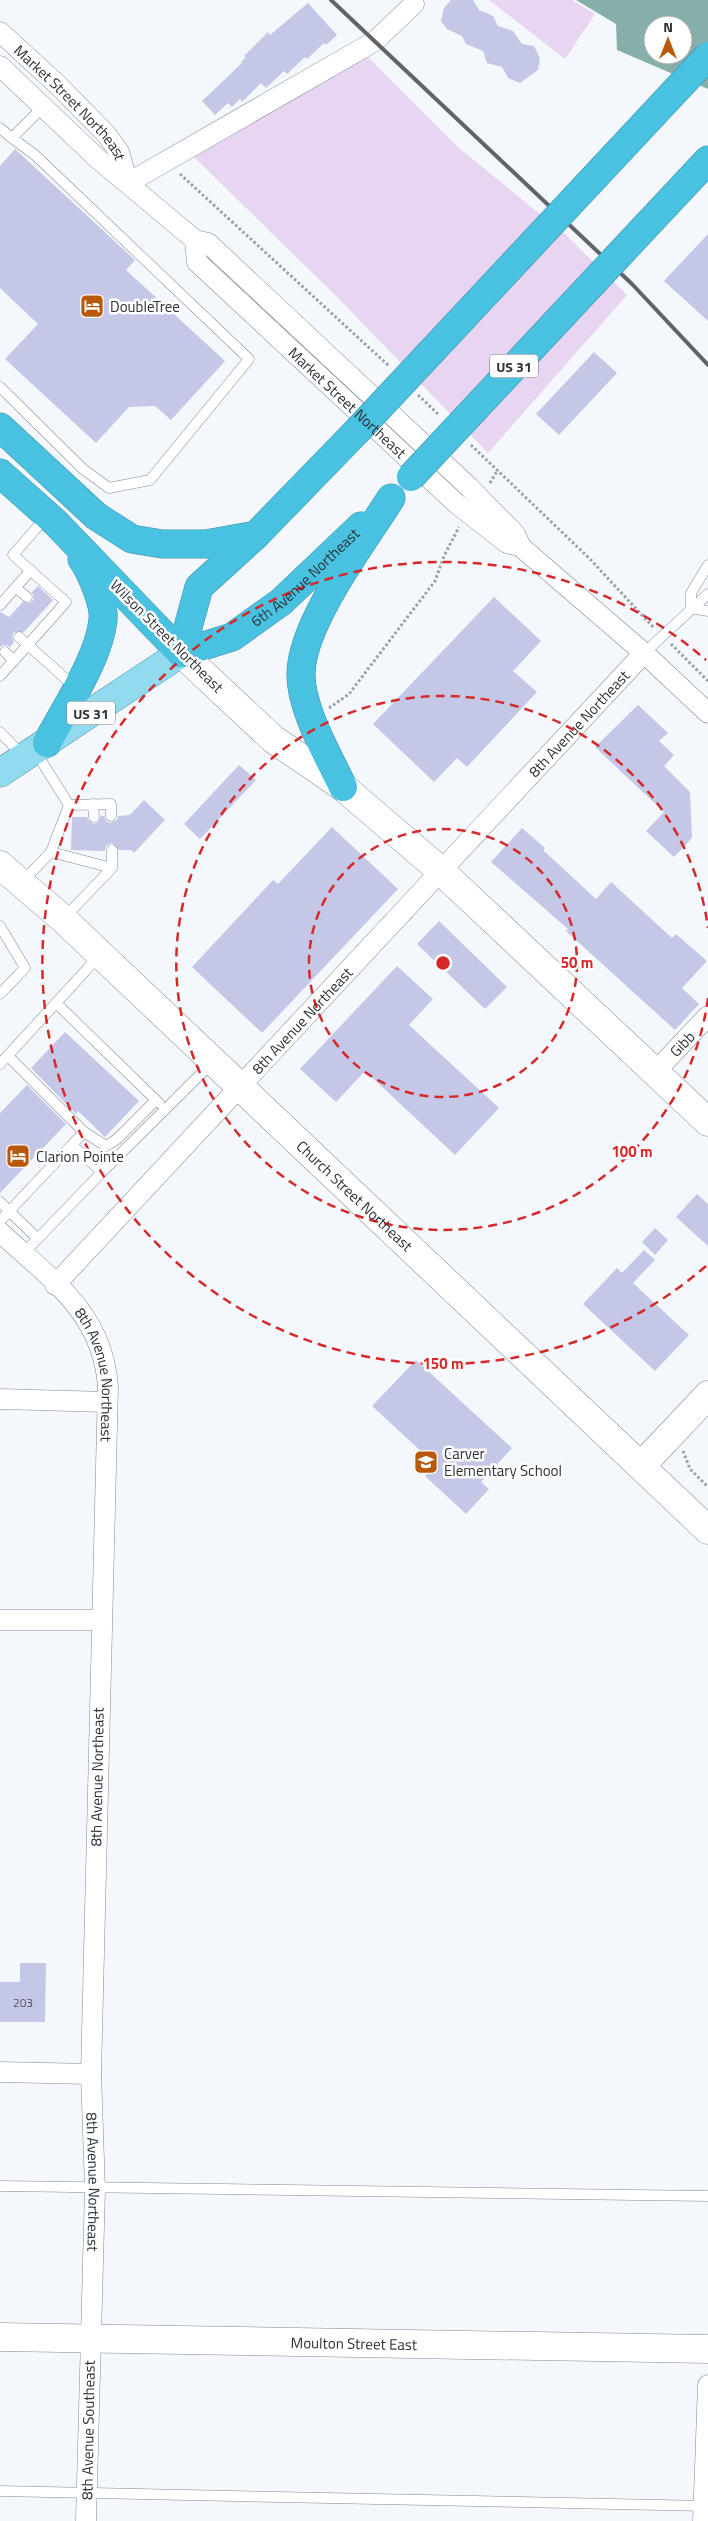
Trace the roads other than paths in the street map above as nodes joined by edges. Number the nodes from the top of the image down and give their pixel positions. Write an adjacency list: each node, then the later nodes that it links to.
1 (414, 4): 9 (street)
2 (0, 32): 9 (street, Market Street Northeast)
3 (708, 56): 15 (highway, bridge)
4 (0, 66): 5 (street, Market Street Northeast)
5 (43, 107): 7 (lane); 9 (street, Market Street Northeast)
6 (0, 128): 7 (lane)
7 (12, 138): 10 (lane)
8 (708, 160): 13 (highway, 6th Avenue Northeast / US 31, bridge)
9 (128, 183): 30 (street, Market Street Northeast)
10 (0, 387)
11 (0, 427): 15 (highway)
12 (0, 473): 14 (highway, Wilson Street Northeast)
13 (391, 498): 29 (highway, 6th Avenue Northeast / US 31); 38 (highway)
14 (52, 520): 17 (lane); 29 (highway, Wilson Street Northeast); 33 (highway)
15 (256, 535): 29 (highway)
16 (708, 565): 22 (lane)
17 (31, 570): 18 (lane); 25 (lane)
18 (16, 588): 20 (lane); 21 (lane)
19 (708, 594): 22 (lane)
20 (27, 597)
21 (0, 605)
22 (691, 608): 24 (lane); 30 (lane)
23 (43, 611): 25 (lane)
24 (708, 611)
25 (51, 619): 27 (lane)
26 (19, 637): 27 (lane)
27 (29, 645): 31 (lane); 33 (lane)
28 (5, 652): 31 (lane)
29 (181, 653): 36 (main road, 6th Avenue Northeast / US 31); 38 (street, Wilson Street Northeast)
30 (644, 653): 34 (street, Market Street Northeast); 49 (street, 8th Avenue Northeast)
31 (14, 661): 32 (lane)
32 (0, 676)
33 (76, 688): 36 (highway)
34 (708, 713)
35 (0, 732): 36 (lane)
36 (35, 750): 37 (main road, 6th Avenue Northeast / US 31); 40 (lane)
37 (0, 773)
38 (343, 787): 49 (street, Wilson Street Northeast)
39 (93, 804): 40 (lane); 41 (lane); 42 (lane)
40 (69, 805): 45 (lane)
41 (112, 816)
42 (94, 817)
43 (112, 850): 48 (lane)
44 (94, 851): 46 (lane)
45 (51, 852): 46 (lane); 50 (lane)
46 (94, 863): 48 (lane)
47 (0, 865): 50 (street, Church Street Northeast)
48 (112, 868): 51 (lane)
49 (441, 871): 60 (street, Wilson Street Northeast); 61 (street, 8th Avenue Northeast)
50 (22, 882): 51 (street, Church Street Northeast)
51 (63, 919): 53 (street, Church Street Northeast)
52 (2, 933): 54 (lane)
53 (100, 955): 55 (lane); 58 (street, Church Street Northeast)
54 (0, 994)
55 (56, 1003): 57 (lane); 62 (lane)
56 (708, 1016): 60 (street, Gibb)
57 (8, 1056): 59 (lane); 65 (lane)
58 (214, 1061): 61 (street, Church Street Northeast); 63 (lane)
59 (0, 1064)
60 (655, 1072): 64 (street, Wilson Street Northeast)
61 (241, 1086): 74 (street, 8th Avenue Northeast); 78 (street, Church Street Northeast)
62 (156, 1100): 63 (lane); 65 (lane)
63 (165, 1111): 67 (lane)
64 (708, 1122)
65 (84, 1132): 66 (lane)
66 (72, 1145): 67 (lane); 69 (lane)
67 (102, 1172): 72 (lane)
68 (0, 1202): 69 (lane)
69 (9, 1211): 70 (lane); 72 (lane)
70 (0, 1221)
71 (0, 1232): 73 (street)
72 (38, 1239): 73 (lane)
73 (24, 1254): 74 (street)
74 (55, 1284): 77 (street, 8th Avenue Northeast)
75 (708, 1395): 78 (street)
76 (0, 1400): 77 (street)
77 (107, 1402): 81 (street, 8th Avenue Northeast)
78 (641, 1466): 79 (street, Church Street Northeast)
79 (708, 1530)
80 (0, 1620): 81 (street)
81 (100, 1620): 83 (street, 8th Avenue Northeast)
82 (0, 2072): 83 (street)
83 (91, 2074): 85 (street, 8th Avenue Northeast)
84 (0, 2186): 85 (lane)
85 (94, 2189): 86 (lane); 88 (street, 8th Avenue Northeast)
86 (708, 2196)
87 (0, 2337): 88 (street, Moulton Street East)
88 (89, 2338): 89 (street, Moulton Street East); 92 (street, 8th Avenue Southeast)
89 (708, 2349)
90 (708, 2385): 93 (street)
91 (0, 2491): 92 (lane)
92 (87, 2492): 93 (lane); 94 (street, 8th Avenue Southeast)
93 (705, 2511)
94 (86, 2521)

